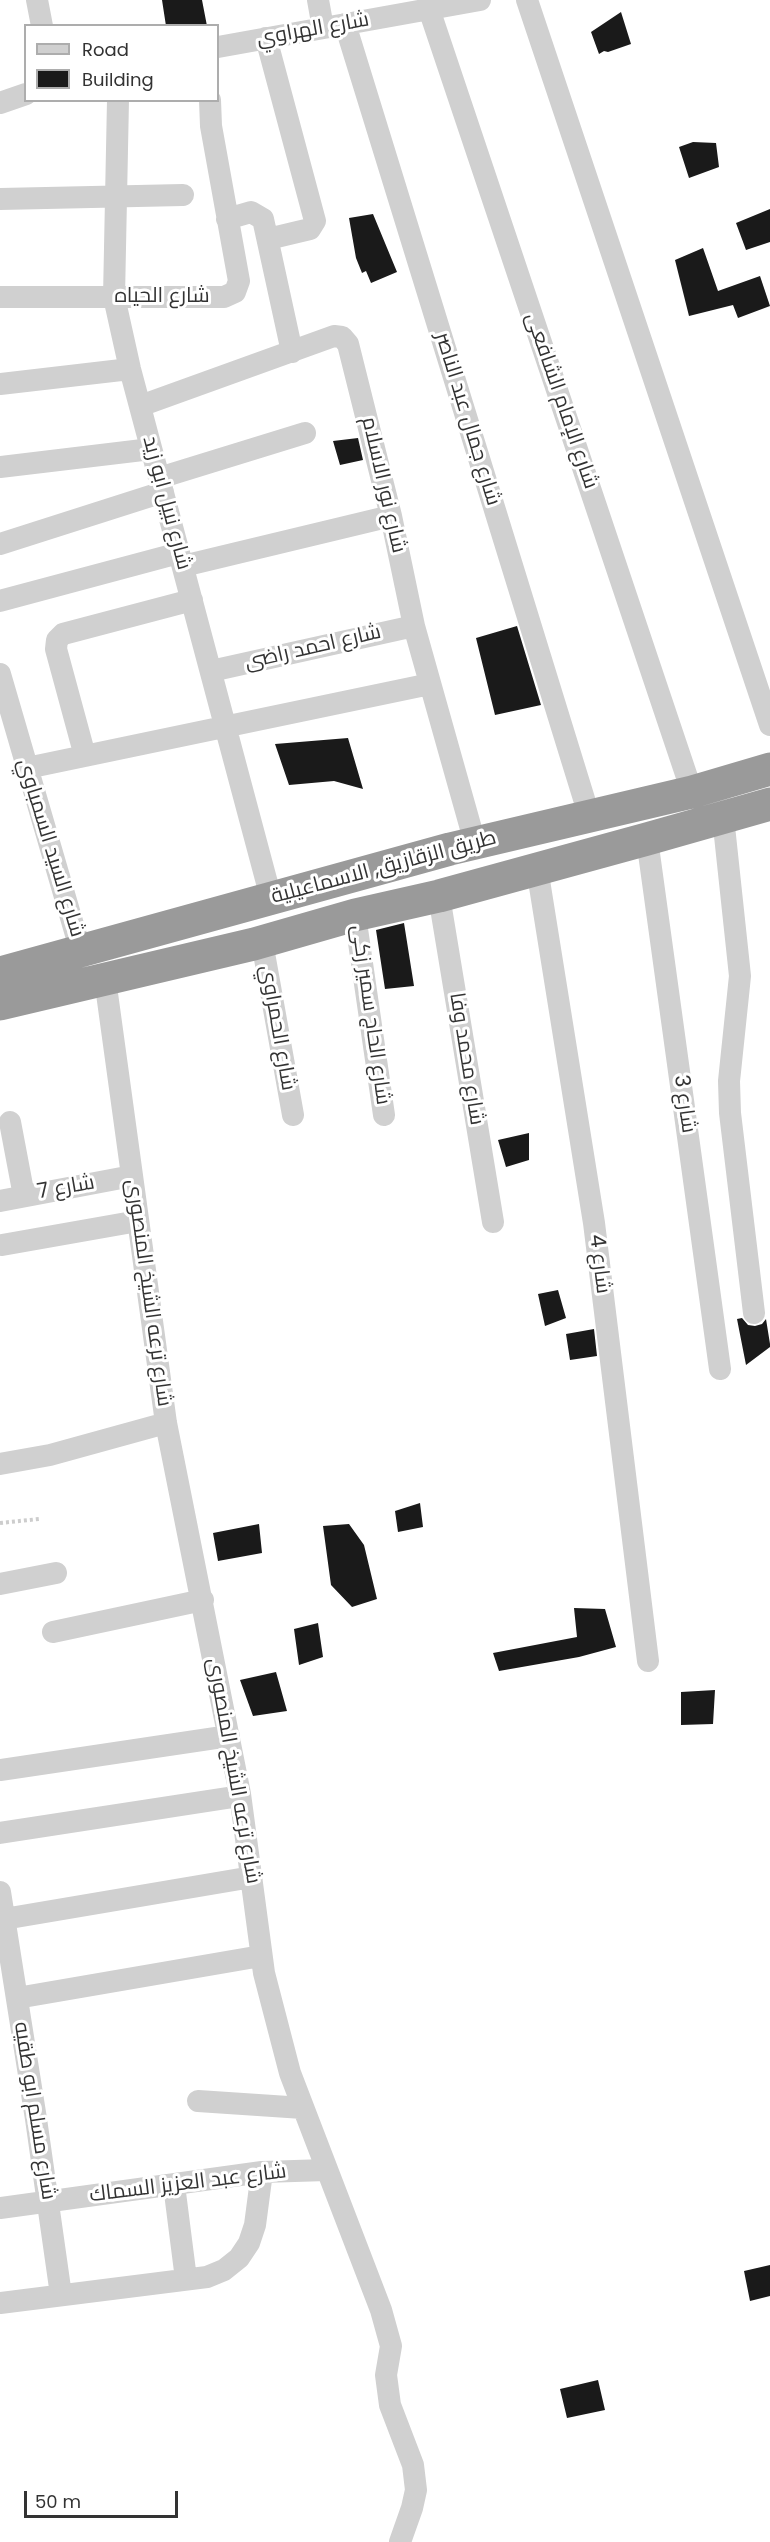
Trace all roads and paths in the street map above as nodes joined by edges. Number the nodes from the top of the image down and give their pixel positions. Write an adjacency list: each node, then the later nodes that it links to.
1 (36, 0): 7 (street)
2 (318, 0): 8 (street, شارع جمال عبد الناصر)
3 (480, 0): 6 (street, شارع الهراوي)
4 (527, 0): 39 (street)
5 (379, 9): 6 (street, شارع الهراوي); 8 (street, شارع الهراوي)
6 (429, 9): 44 (street, شارع الإمام الشافعى)
7 (42, 24)
8 (334, 26): 9 (street, شارع الهراوي); 46 (street, شارع جمال عبد الناصر)
9 (266, 38): 10 (street, شارع الهراوي); 19 (street)
10 (219, 47)
11 (24, 95): 14 (street)
12 (118, 102): 16 (street, شارع نبيل ابو زيد)
13 (210, 102): 18 (street, شارع الحياه)
14 (0, 103)
15 (183, 195): 16 (street)
16 (116, 197): 17 (street); 21 (street, شارع نبيل ابو زيد)
17 (0, 199)
18 (227, 219): 19 (street); 21 (street, شارع الحياه)
19 (268, 239): 22 (street)
20 (0, 297): 21 (street, شارع الحياه)
21 (114, 297): 23 (street, شارع نبيل ابو زيد)
22 (292, 352): 25 (street, شارع نور الاسلام); 30 (street, شارع نور الاسلام)
23 (130, 369): 24 (street); 25 (street, شارع نبيل ابو زيد)
24 (0, 384)
25 (140, 406): 27 (street, شارع نبيل ابو زيد)
26 (305, 433): 29 (street)
27 (151, 449): 28 (street); 29 (street, شارع نبيل ابو زيد)
28 (0, 467)
29 (161, 485): 31 (street); 32 (street, شارع نبيل ابو زيد)
30 (391, 516): 32 (street); 35 (street, شارع نور الاسلام)
31 (0, 544)
32 (181, 560): 33 (street, شارع نبيل ابو زيد); 34 (street)
33 (192, 600): 36 (street, شارع نبيل ابو زيد); 41 (street)
34 (0, 601)
35 (414, 626): 36 (street, شارع احمد راضى); 38 (street, شارع نور الاسلام)
36 (211, 671): 40 (street, شارع نبيل ابو زيد)
37 (0, 674): 42 (street, شارع السيد السمباوي)
38 (430, 684): 40 (street); 49 (street, شارع نور الاسلام)
39 (770, 725)
40 (226, 727): 41 (street); 54 (street, شارع نبيل ابو زيد)
41 (85, 756): 42 (street)
42 (27, 768): 57 (street, شارع السيد السمباوي)
43 (770, 769): 44 (highway, طريق الزقازيق, الاسماعيلية)
44 (692, 792): 46 (highway, طريق الزقازيق, الاسماعيلية)
45 (770, 806): 47 (highway, طريق الزقازيق, الاسماعيلية)
46 (576, 818): 49 (highway, طريق الزقازيق, الاسماعيلية); 50 (highway)
47 (723, 818): 48 (highway, طريق الزقازيق, الاسماعيلية); 70 (street)
48 (648, 839): 50 (highway, طريق الزقازيق, الاسماعيلية); 71 (street, شارع 3)
49 (482, 841): 52 (highway); 54 (highway, طريق الزقازيق, الاسماعيلية)
50 (569, 859): 51 (highway, طريق الزقازيق, الاسماعيلية)
51 (537, 868): 52 (highway, طريق الزقازيق, الاسماعيلية); 80 (street, شارع 4)
52 (497, 879): 53 (highway, طريق الزقازيق, الاسماعيلية)
53 (440, 896): 55 (highway, طريق الزقازيق, الاسماعيلية); 68 (street, شارع محمد وفا)
54 (272, 898): 57 (highway, طريق الزقازيق, الاسماعيلية)
55 (355, 915): 56 (highway, طريق الزقازيق, الاسماعيلية); 62 (street, شارع الحاج سمير زكى)
56 (262, 942): 59 (highway, طريق الزقازيق, الاسماعيلية); 61 (street, شارع الحمراوي)
57 (81, 952): 58 (highway, طريق الزقازيق, الاسماعيلية)
58 (0, 973)
59 (105, 979): 60 (highway, طريق الزقازيق, الاسماعيلية); 64 (street, شارع ترعه الشيخ المنصورى)
60 (0, 1004)
61 (293, 1115)
62 (384, 1115)
63 (10, 1122): 65 (street)
64 (132, 1176): 65 (street, شارع 7); 67 (street, شارع ترعه الشيخ المنصورى)
65 (24, 1196): 66 (street, شارع 7)
66 (0, 1201)
67 (138, 1221): 69 (street); 72 (street, شارع ترعه الشيخ المنصورى)
68 (493, 1222)
69 (2, 1245)
70 (754, 1313)
71 (720, 1369)
72 (166, 1423): 73 (street); 78 (street, شارع ترعه الشيخ المنصورى)
73 (0, 1464)
74 (39, 1519): 75 (path)
75 (0, 1523)
76 (56, 1573): 77 (street)
77 (0, 1584)
78 (203, 1600): 79 (street); 81 (street, شارع ترعه الشيخ المنصورى)
79 (53, 1632)
80 (648, 1661)
81 (229, 1737): 82 (street); 83 (street, شارع ترعه الشيخ المنصورى)
82 (0, 1770)
83 (240, 1796): 84 (street); 85 (street, شارع ترعه الشيخ المنصورى)
84 (0, 1833)
85 (252, 1876): 87 (street); 88 (street, شارع ترعه الشيخ المنصورى)
86 (0, 1892): 87 (street, شارع مسلم ابو طقيه)
87 (4, 1919): 89 (street, شارع مسلم ابو طقيه)
88 (261, 1956): 89 (street); 91 (street, شارع ترعه الشيخ المنصورى)
89 (17, 1998): 95 (street, شارع مسلم ابو طقيه)
90 (198, 2101): 91 (street)
91 (303, 2108): 92 (street, شارع ترعه الشيخ المنصورى)
92 (327, 2170): 93 (street, شارع عبد العزيز السماك); 100 (street, شارع ترعه الشيخ المنصورى)
93 (261, 2172): 94 (street, شارع عبد العزيز السماك); 97 (street)
94 (174, 2185): 95 (street, شارع عبد العزيز السماك); 97 (street)
95 (48, 2202): 96 (street, شارع عبد العزيز السماك); 98 (street, شارع مسلم ابو طقيه)
96 (0, 2208)
97 (186, 2279): 98 (street)
98 (61, 2295): 99 (street)
99 (0, 2303)
100 (400, 2542)

